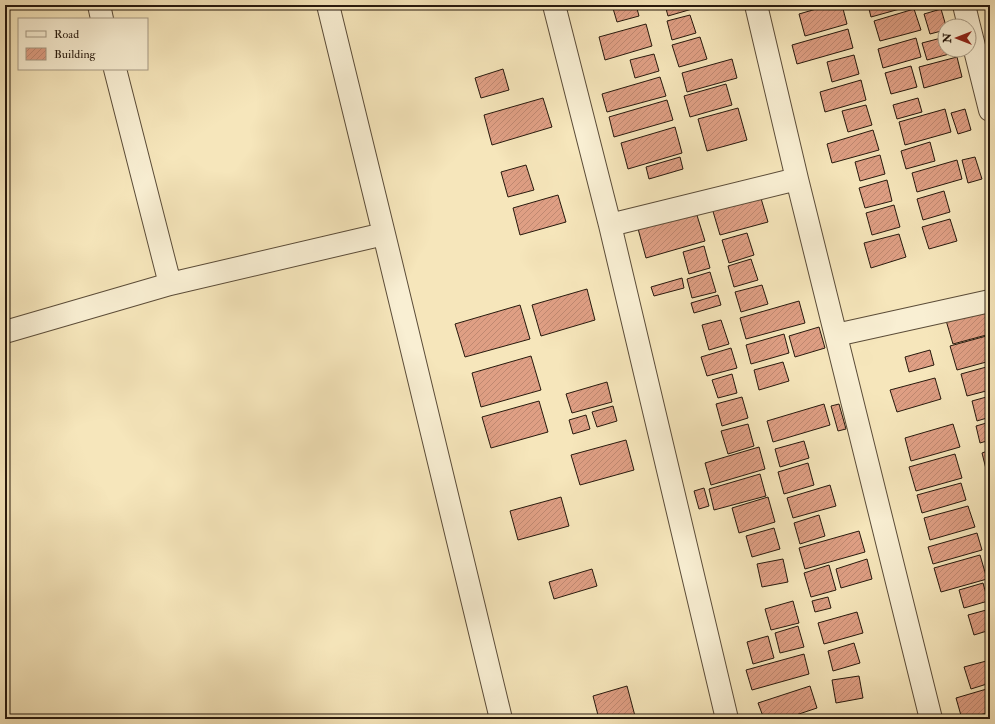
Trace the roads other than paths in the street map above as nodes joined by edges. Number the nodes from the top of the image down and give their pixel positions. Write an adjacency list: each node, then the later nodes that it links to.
1 (99, 5): 6 (street)
2 (328, 5): 13 (street)
3 (554, 5): 12 (street)
4 (756, 5): 11 (street)
5 (964, 5): 7 (street)
6 (102, 18)
7 (967, 18)
8 (977, 58): 10 (street)
9 (115, 70): 14 (street)
10 (990, 110)
11 (797, 179): 12 (street); 17 (street)
12 (610, 225): 19 (street)
13 (384, 234): 14 (street); 18 (street)
14 (170, 284): 16 (street)
15 (990, 301): 17 (street)
16 (5, 332)
17 (836, 335): 20 (street)
18 (501, 719)
19 (727, 719)
20 (931, 719)

